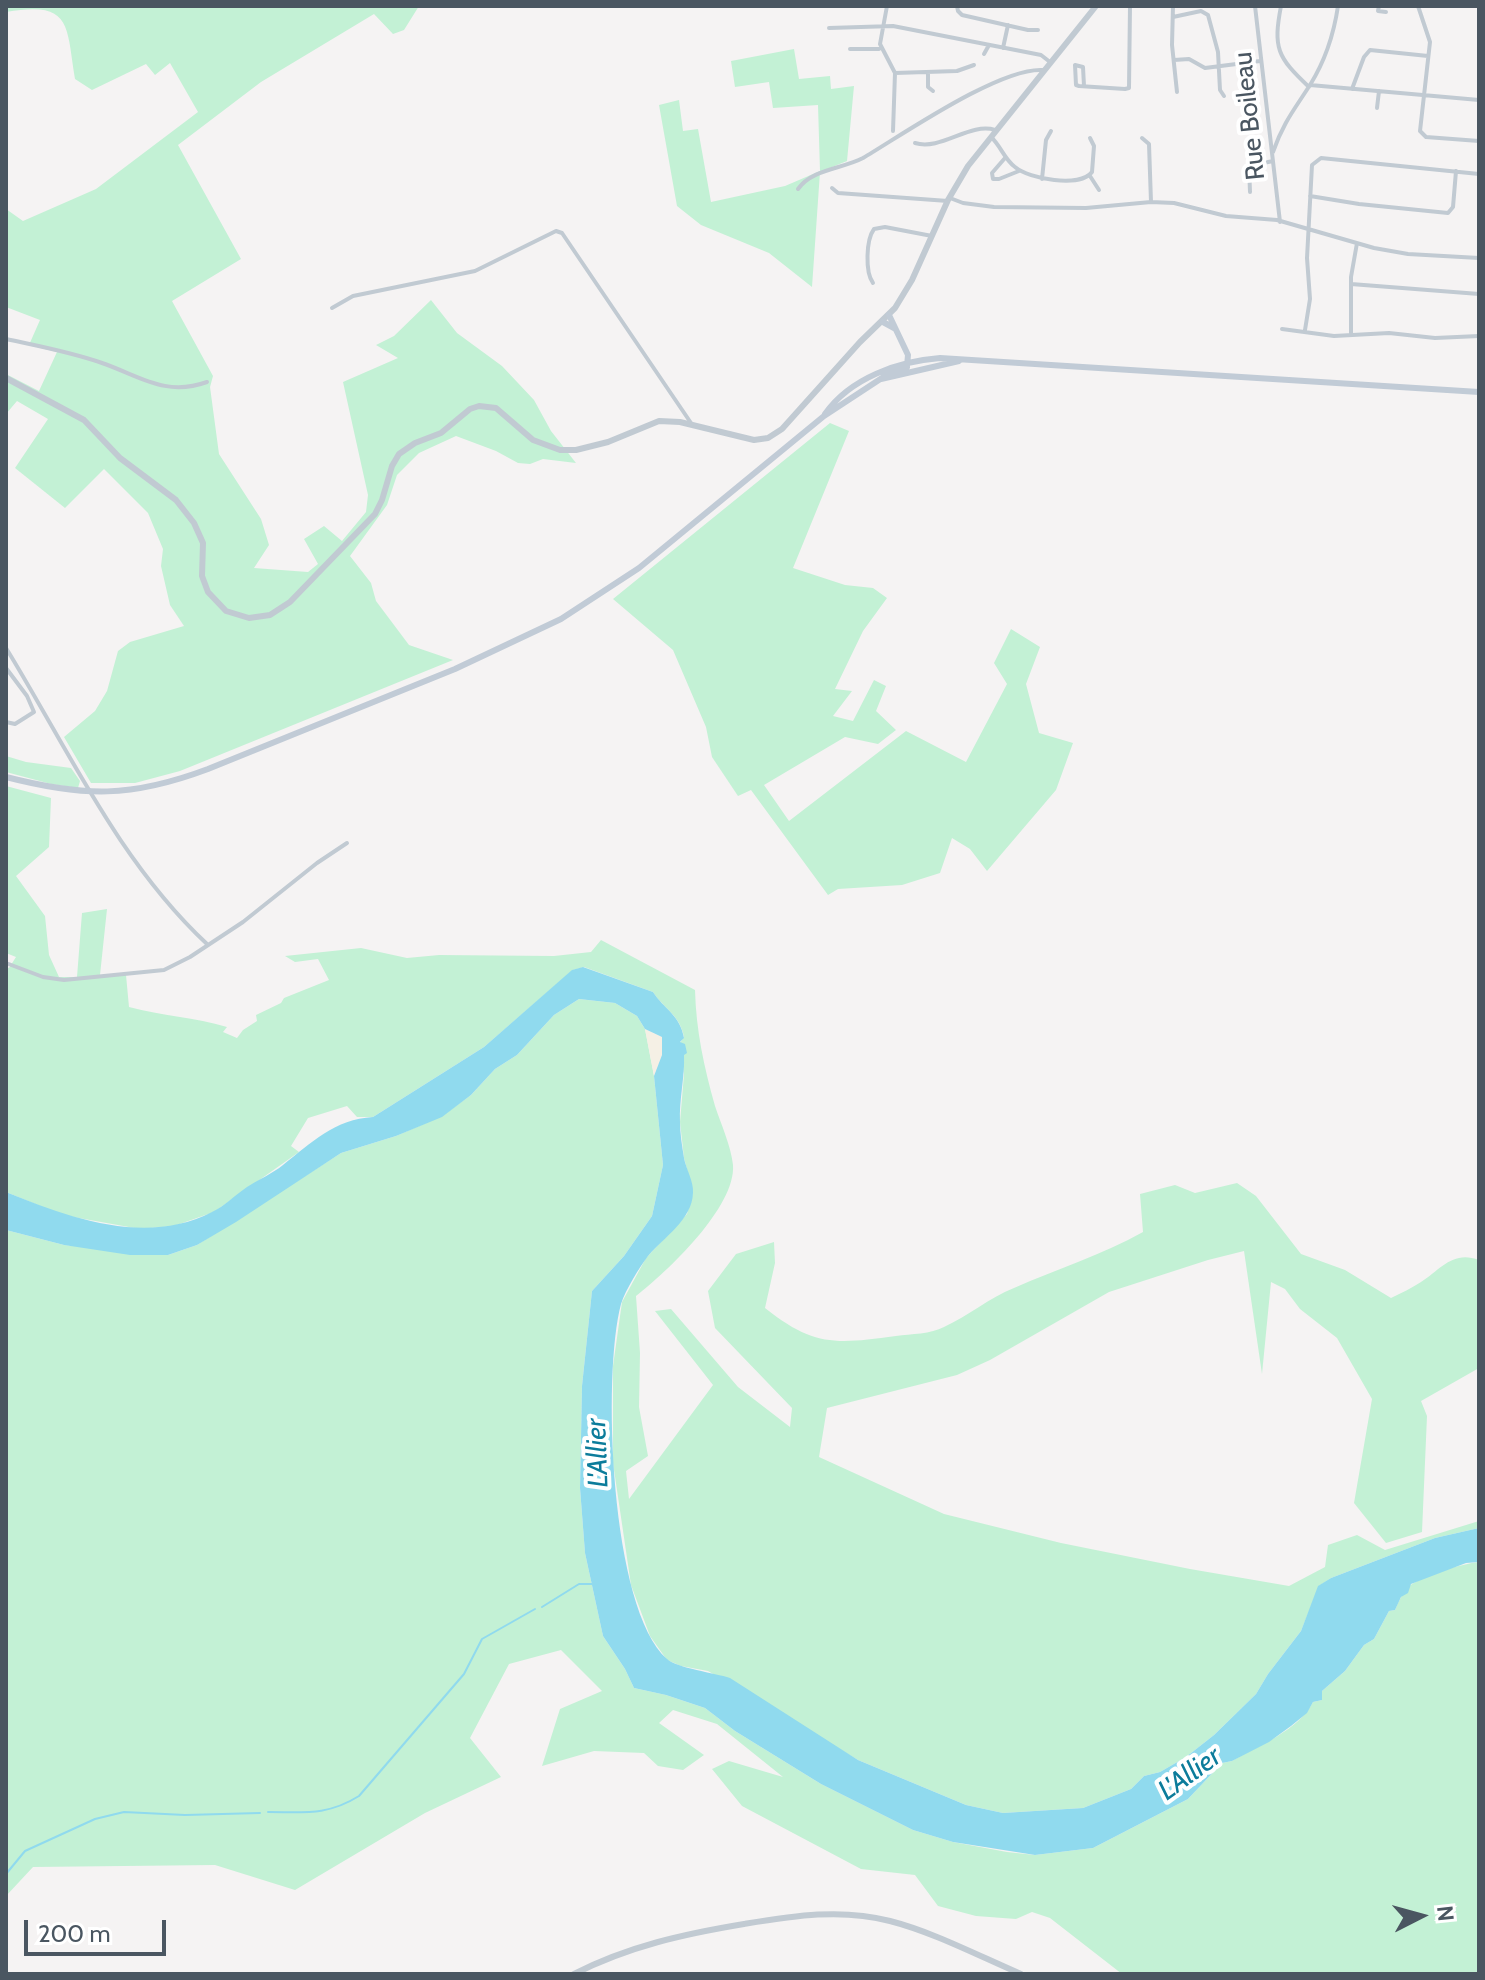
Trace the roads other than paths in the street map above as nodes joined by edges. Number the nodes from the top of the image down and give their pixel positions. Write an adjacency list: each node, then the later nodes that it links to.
1 (887, 6): 14 (street)
2 (957, 6): 13 (street)
3 (1096, 6): 25 (street)
4 (1130, 6): 31 (street)
5 (1173, 6): 12 (street)
6 (1255, 6): 24 (street, Rue Boileau)
7 (1281, 6): 32 (street)
8 (1338, 6): 32 (street)
9 (1379, 6): 11 (street)
10 (1418, 6): 22 (street)
11 (1386, 12)
12 (1173, 17): 23 (street); 27 (street)
13 (1008, 25): 16 (street); 18 (street)
14 (885, 27): 15 (street); 17 (street); 20 (street)
15 (829, 28)
16 (1038, 30)
17 (989, 45): 18 (street); 21 (street)
18 (1003, 48): 25 (street)
19 (850, 49): 20 (street)
20 (880, 49): 30 (street)
21 (984, 54)
22 (1428, 56): 33 (street); 37 (street)
23 (1174, 60): 27 (street); 36 (street)
24 (1262, 61): 27 (street); 42 (street, Rue Boileau)
25 (1050, 62): 28 (street)
26 (974, 65): 29 (street)
27 (1219, 66): 38 (street)
28 (1043, 70): 45 (street); 61 (street)
29 (928, 72): 30 (street); 34 (street)
30 (895, 73): 43 (street)
31 (1084, 86): 31 (street)
32 (1309, 86): 33 (street); 41 (street)
33 (1352, 89): 35 (street)
34 (933, 91)
35 (1379, 91): 37 (street); 40 (street)
36 (1177, 92)
37 (1423, 95): 39 (street); 50 (street)
38 (1224, 96)
39 (1479, 100)
40 (1377, 108)
41 (1286, 120): 42 (street); 47 (street)
42 (1268, 121): 46 (street, Rue Boileau)
43 (893, 131)
44 (1051, 131): 59 (street)
45 (993, 133): 51 (street); 53 (street); 65 (street)
46 (1270, 133): 47 (street); 52 (street, Rue Boileau)
47 (1279, 135): 52 (street)
48 (1090, 138): 58 (street)
49 (1142, 138): 66 (street)
50 (1479, 141)
51 (915, 143)
52 (1272, 154): 54 (street, Rue Boileau)
53 (1005, 158): 55 (street); 55 (street)
54 (1273, 161): 63 (street); 67 (street, Rue Boileau)
55 (1019, 171): 59 (street)
56 (1456, 171): 57 (street); 64 (street); 64 (street)
57 (1479, 174)
58 (1090, 176): 59 (street); 62 (street)
59 (1042, 179)
60 (832, 188): 65 (street)
61 (798, 189)
62 (1099, 190)
63 (1250, 192)
64 (1310, 196): 68 (street)
65 (949, 199): 66 (street); 69 (street)
66 (1151, 202): 67 (street)
67 (1280, 222): 68 (street)
68 (1309, 230): 70 (street); 80 (street)
69 (932, 236): 72 (street); 76 (street)
70 (1357, 243): 71 (street); 73 (street)
71 (1479, 258)
72 (873, 283)
73 (1351, 284): 74 (street); 81 (street)
74 (1479, 294)
75 (332, 308): 89 (street)
76 (889, 315): 77 (street); 78 (main road)
77 (883, 322): 78 (main road); 89 (street)
78 (894, 328): 84 (main road)
79 (1282, 329): 80 (street)
80 (1305, 330): 81 (street)
81 (1351, 335): 82 (street)
82 (1479, 336)
83 (6, 339): 86 (street)
84 (907, 367): 87 (main road); 88 (main road); 88 (main road)
85 (6, 378): 89 (street)
86 (207, 382)
87 (1479, 392)
88 (824, 416): 94 (main road)
89 (692, 425)
90 (6, 648): 94 (street)
91 (6, 668): 92 (street)
92 (6, 722)
93 (6, 777): 94 (main road)
94 (90, 793): 96 (street)
95 (347, 843): 96 (street)
96 (207, 944): 97 (street)
97 (6, 963)
98 (574, 1974): 99 (street)
99 (1021, 1974)

